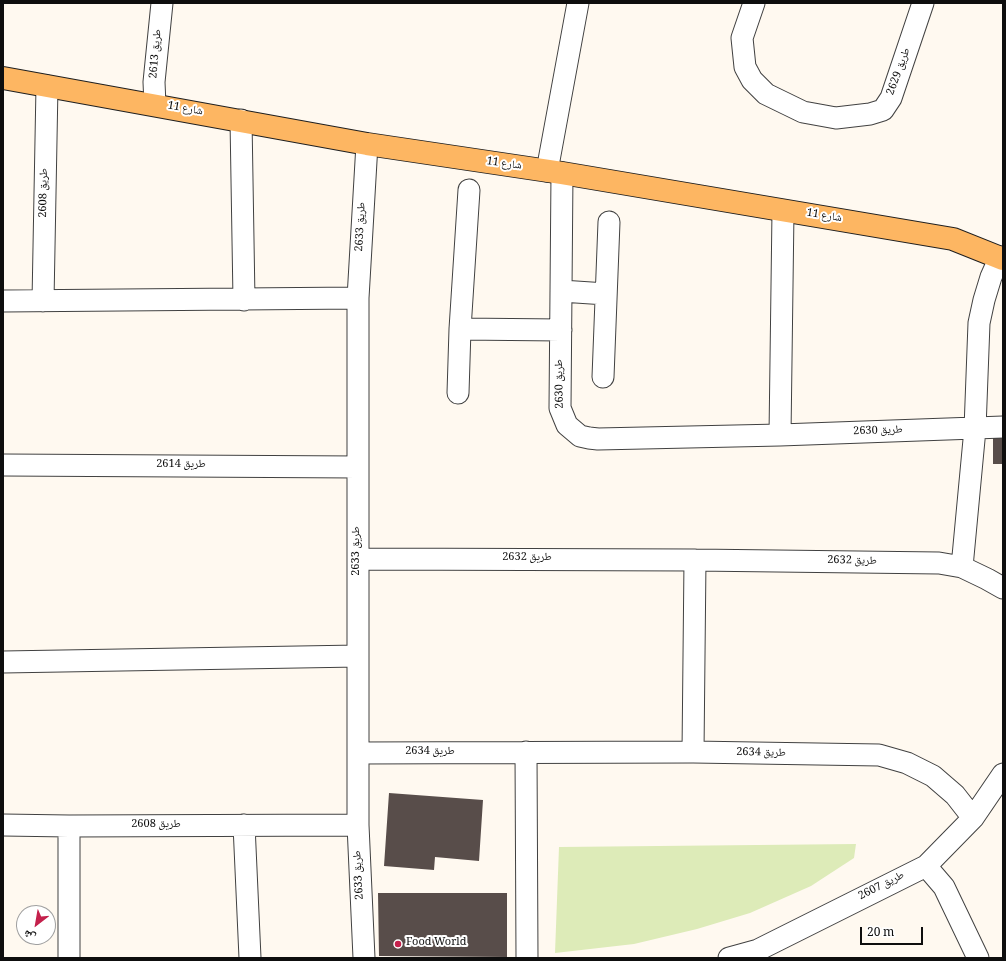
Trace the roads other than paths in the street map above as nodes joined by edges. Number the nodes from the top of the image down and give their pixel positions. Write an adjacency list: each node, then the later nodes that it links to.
1 (162, 3): 7 (street, طريق 2613)
2 (578, 3): 10 (street, طريق 2630)
3 (754, 3): 4 (street, طريق 2629)
4 (923, 3)
5 (3, 78): 6 (main road, شارع 11)
6 (47, 86): 7 (main road, شارع 11); 20 (street, طريق 2608)
7 (154, 105): 8 (main road, شارع 11)
8 (241, 120): 9 (main road, شارع 11); 18 (street)
9 (366, 144): 10 (main road, شارع 11); 17 (street, طريق 2633)
10 (554, 172): 12 (main road, شارع 11); 15 (street, طريق 2630)
11 (469, 190): 21 (street)
12 (784, 211): 14 (main road, شارع 11); 27 (street)
13 (609, 222): 16 (street)
14 (1002, 258): 26 (street)
15 (561, 291): 16 (street); 22 (street, طريق 2630)
16 (606, 294): 23 (street)
17 (358, 298): 18 (street); 29 (street, طريق 2633)
18 (244, 300): 20 (street)
19 (3, 301): 20 (street)
20 (43, 301)
21 (460, 329): 22 (street); 24 (street)
22 (561, 330): 27 (street, طريق 2630)
23 (604, 377)
24 (458, 393)
25 (1003, 427): 26 (street, طريق 2630)
26 (975, 429): 27 (street, طريق 2630); 32 (street)
27 (780, 435)
28 (3, 464): 29 (street, طريق 2614)
29 (358, 467): 30 (street, طريق 2633)
30 (358, 559): 31 (street, طريق 2632); 34 (street, طريق 2633)
31 (695, 560): 32 (street, طريق 2632); 37 (street)
32 (962, 567): 33 (street, طريق 2632)
33 (1003, 588)
34 (358, 656): 35 (street); 38 (street, طريق 2633)
35 (3, 662)
36 (526, 752): 37 (street, طريق 2634); 38 (street, طريق 2634); 50 (street)
37 (693, 752): 40 (street, طريق 2634)
38 (358, 753): 43 (street, طريق 2633)
39 (1003, 774): 40 (street, طريق 2607)
40 (973, 818): 45 (street, طريق 2607)
41 (3, 825): 44 (street, طريق 2608)
42 (244, 825): 43 (street, طريق 2608); 44 (street, طريق 2608); 48 (street)
43 (358, 825): 49 (street, طريق 2633)
44 (69, 826): 47 (street)
45 (926, 866): 46 (street, طريق 2607); 52 (street)
46 (760, 954): 51 (street, طريق 2607)
47 (69, 958)
48 (250, 958)
49 (364, 958)
50 (528, 958)
51 (729, 958)
52 (978, 958)

